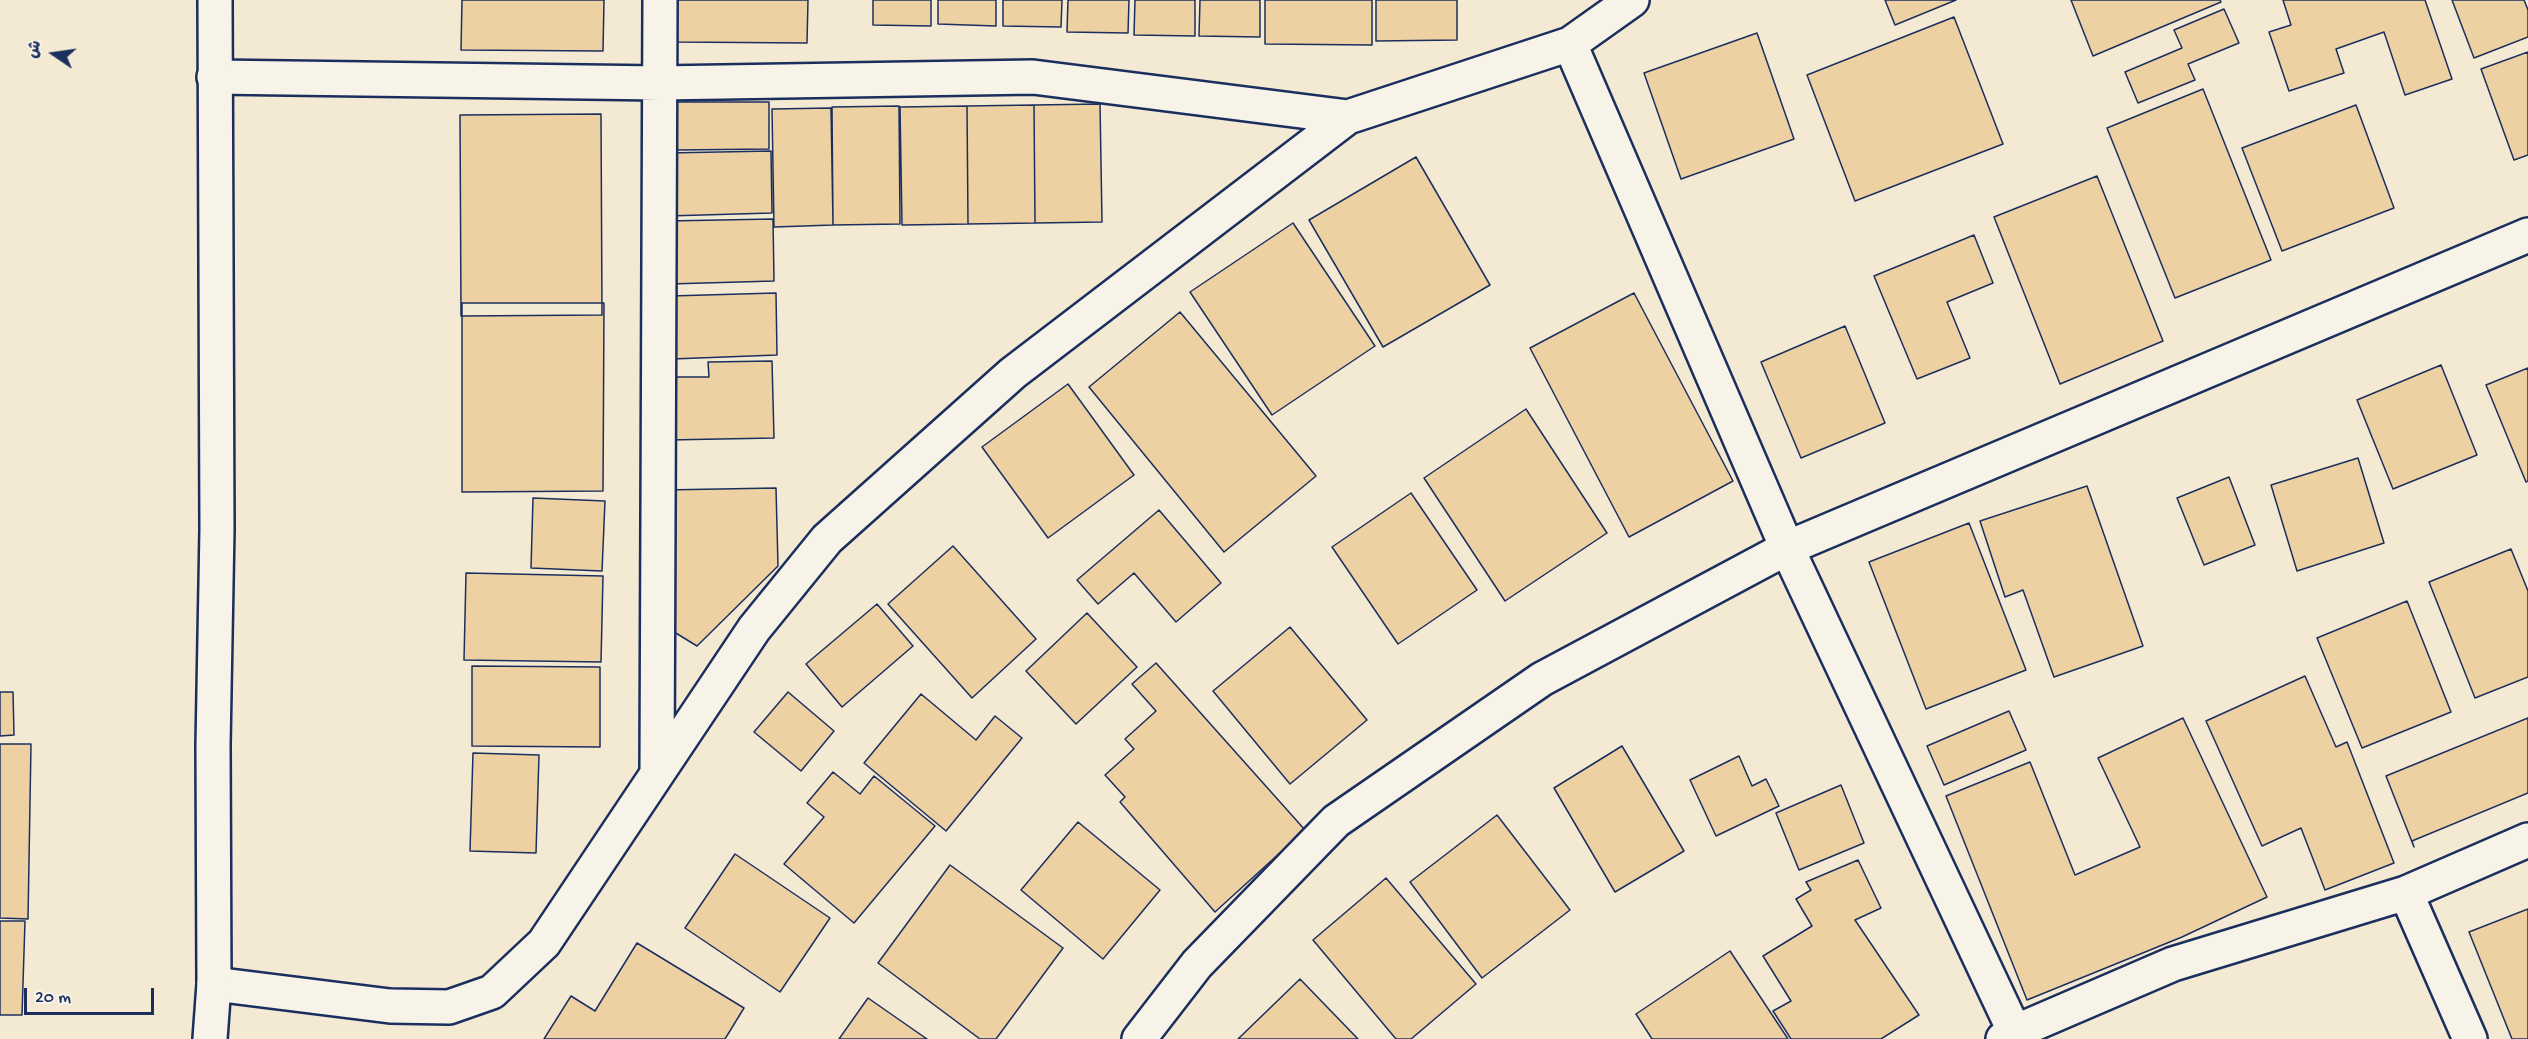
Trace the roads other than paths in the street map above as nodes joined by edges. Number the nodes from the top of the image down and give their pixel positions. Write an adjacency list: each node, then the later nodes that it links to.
1 (215, 0): 5 (street)
2 (660, 0): 6 (street)
3 (1632, 0): 4 (street)
4 (1570, 44): 7 (street); 9 (street)
5 (214, 77): 6 (street); 13 (street)
6 (660, 83): 7 (street); 10 (street)
7 (1348, 117): 10 (street)
8 (2528, 235): 9 (street)
9 (1787, 548): 14 (street); 16 (street)
10 (657, 774): 13 (street)
11 (2528, 840): 12 (street)
12 (2406, 893): 14 (street); 17 (street)
13 (214, 984): 15 (street)
14 (2012, 1037)
15 (210, 1039)
16 (1139, 1039)
17 (2470, 1039)

